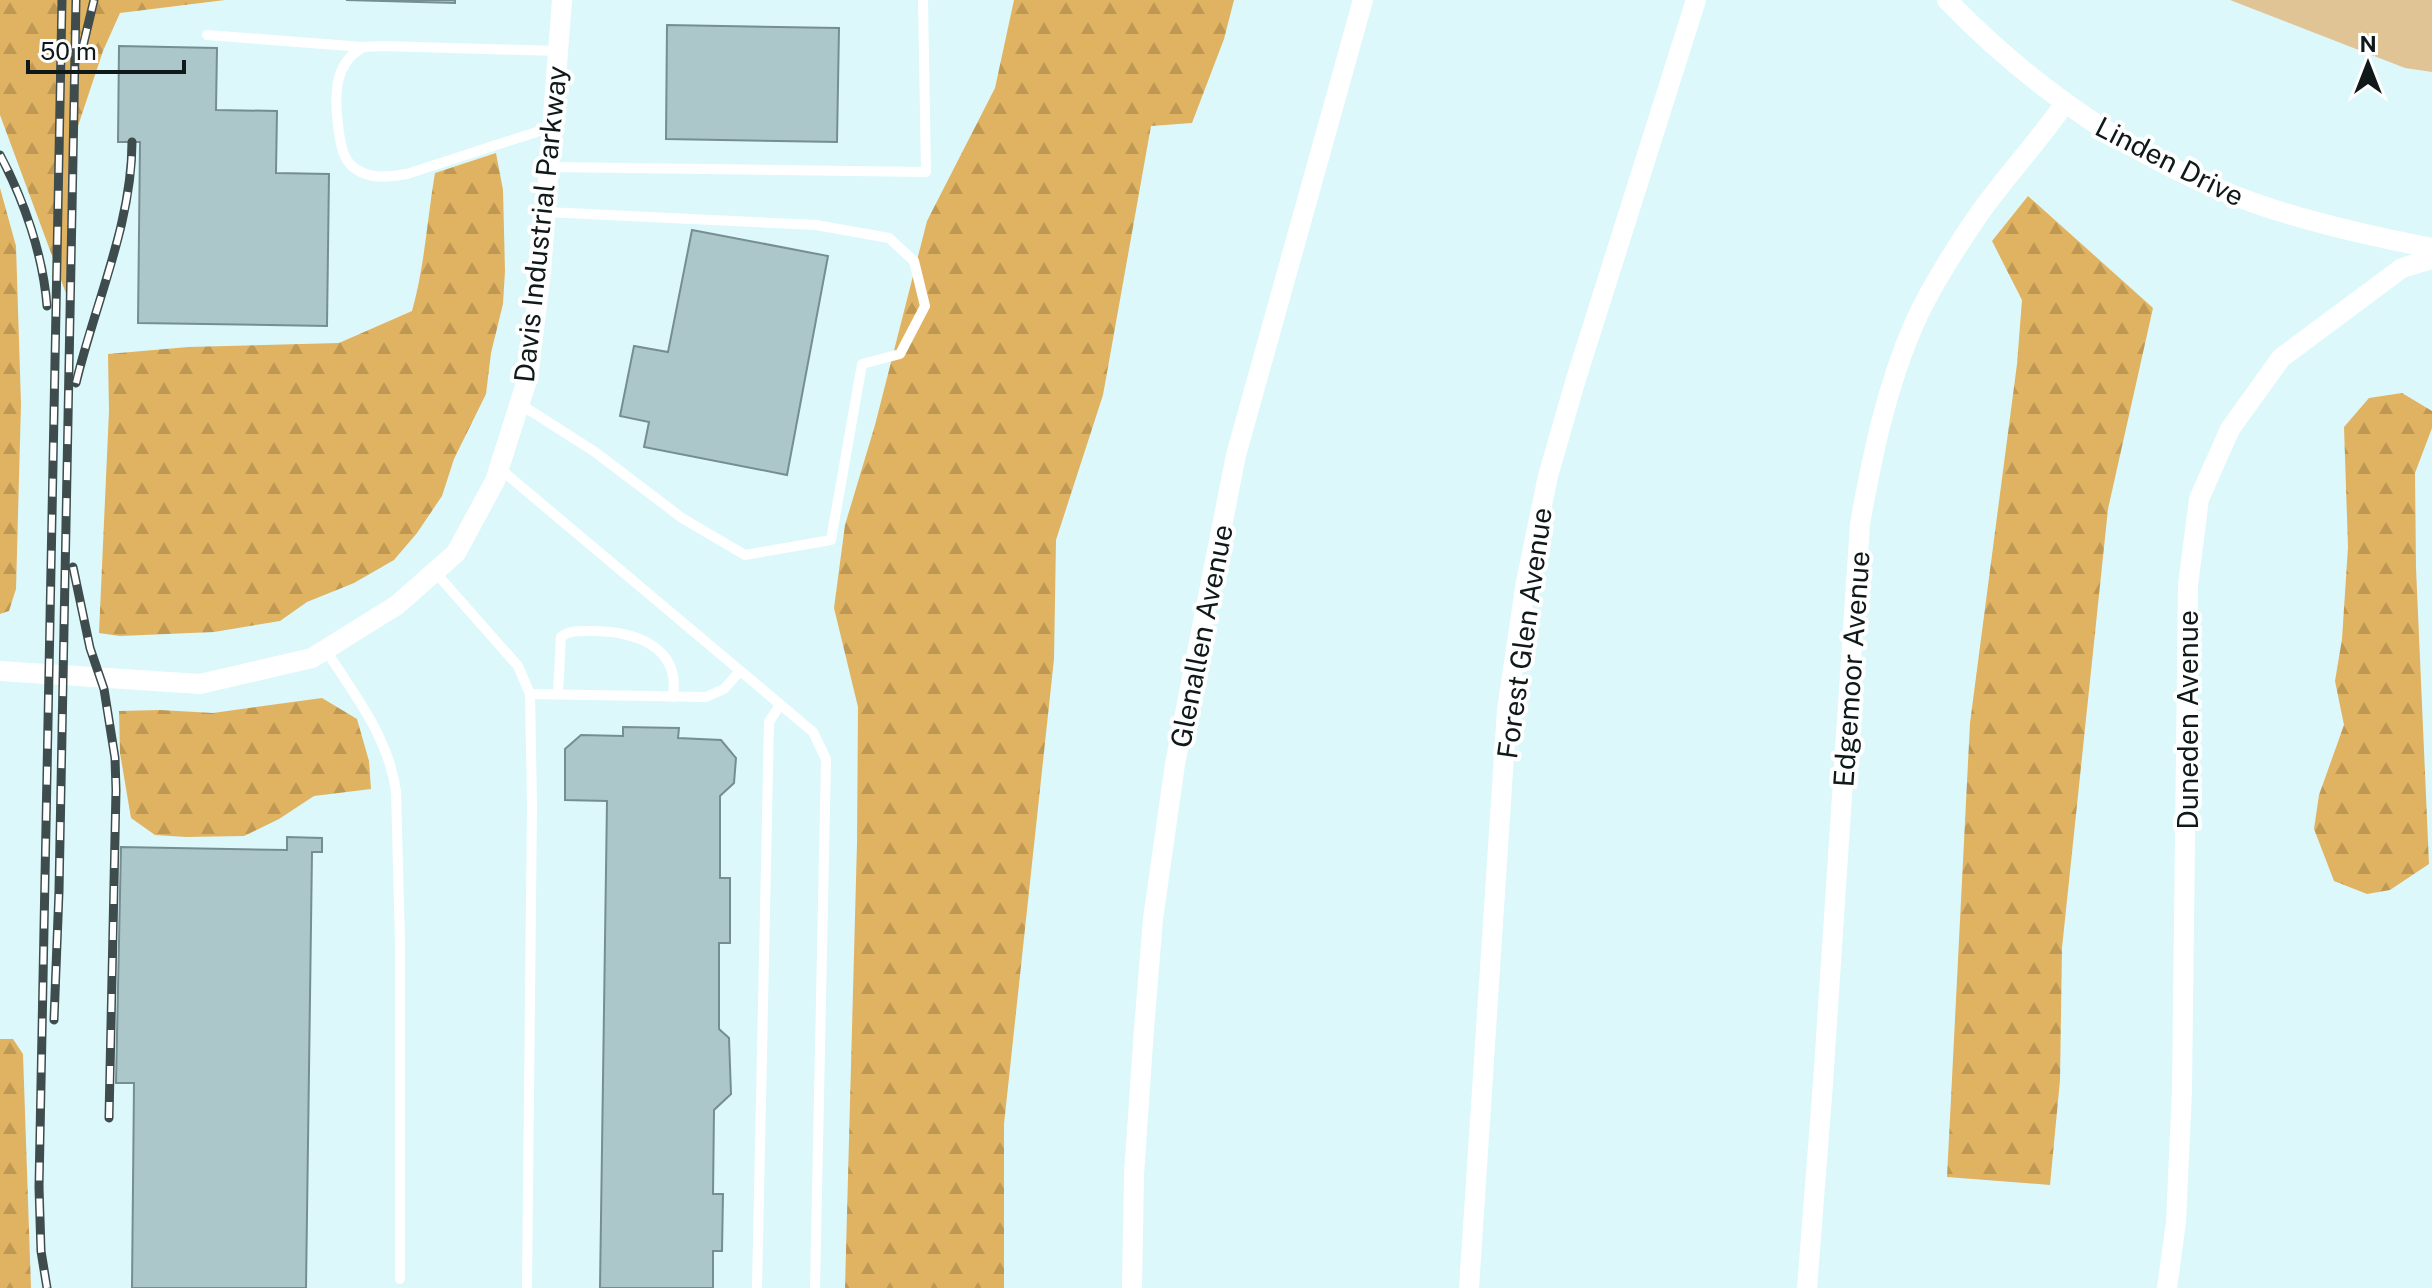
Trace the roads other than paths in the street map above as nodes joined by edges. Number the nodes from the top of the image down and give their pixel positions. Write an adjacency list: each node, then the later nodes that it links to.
1 (562, 0): 8 (street, Davis Industrial Parkway)
2 (923, 0): 11 (lane)
3 (1363, 0): 29 (street, Glenallen Avenue)
4 (1696, 0): 30 (street, Forest Glen Avenue)
5 (1947, 0): 9 (street, Linden Drive)
6 (207, 35): 7 (lane)
7 (363, 47): 8 (lane); 10 (lane)
8 (558, 51): 10 (street, Davis Industrial Parkway)
9 (2065, 103): 13 (street, Linden Drive); 31 (street, Edgemoor Avenue)
10 (552, 127): 11 (street, Davis Industrial Parkway)
11 (549, 167): 12 (street, Davis Industrial Parkway)
12 (546, 212): 15 (street, Davis Industrial Parkway); 15 (lane)
13 (2432, 248)
14 (2432, 259): 32 (street, Duneden Avenue)
15 (520, 404): 16 (street, Davis Industrial Parkway)
16 (499, 468): 17 (street, Davis Industrial Parkway); 20 (lane)
17 (435, 572): 18 (street, Davis Industrial Parkway); 22 (lane)
18 (325, 649): 19 (street, Davis Industrial Parkway); 25 (lane)
19 (0, 671)
20 (740, 671): 23 (lane); 24 (lane)
21 (558, 693): 22 (lane); 23 (lane); 23 (lane)
22 (530, 694): 26 (lane)
23 (673, 697)
24 (780, 705): 27 (lane); 28 (lane)
25 (400, 1279)
26 (527, 1288)
27 (757, 1288)
28 (815, 1288)
29 (1132, 1288)
30 (1469, 1288)
31 (1807, 1288)
32 (2167, 1288)

